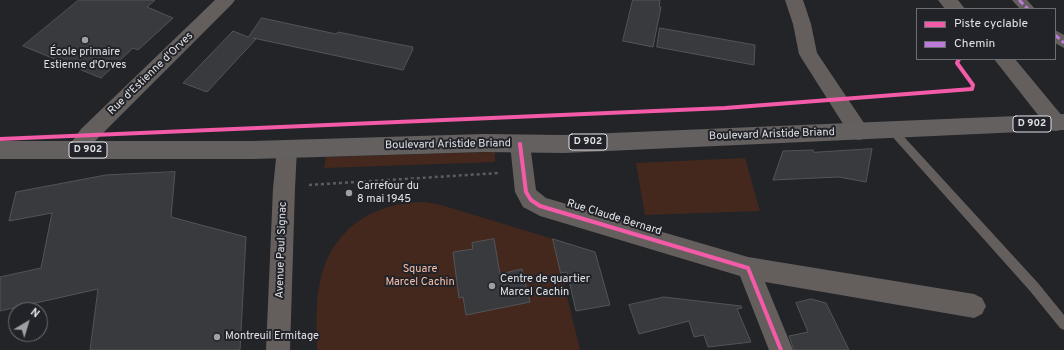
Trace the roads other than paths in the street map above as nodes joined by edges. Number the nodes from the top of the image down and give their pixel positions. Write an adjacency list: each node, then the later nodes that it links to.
1 (226, 0): 16 (street, Rue d'Estienne d'Orves)
2 (794, 0): 12 (street)
3 (947, 0): 5 (street)
4 (1019, 0): 6 (street)
5 (955, 8)
6 (1027, 8)
7 (1056, 36): 8 (street)
8 (1064, 43)
9 (1005, 60): 10 (street)
10 (1060, 122): 11 (main road, Boulevard Aristide Briand / D 902)
11 (892, 130): 12 (main road, Boulevard Aristide Briand / D 902); 19 (lane)
12 (859, 132): 13 (main road, Boulevard Aristide Briand / D 902)
13 (520, 144): 14 (main road, Boulevard Aristide Briand / D 902); 17 (street, Rue Claude Bernard)
14 (287, 149): 16 (main road, Boulevard Aristide Briand / D 902); 20 (street, Avenue Paul Signac)
15 (0, 150): 16 (main road, Boulevard Aristide Briand / D 902)
16 (76, 150)
17 (748, 268): 18 (street, Rue Claude Bernard); 21 (street)
18 (974, 306)
19 (1064, 324)
20 (278, 350)
21 (781, 350)

